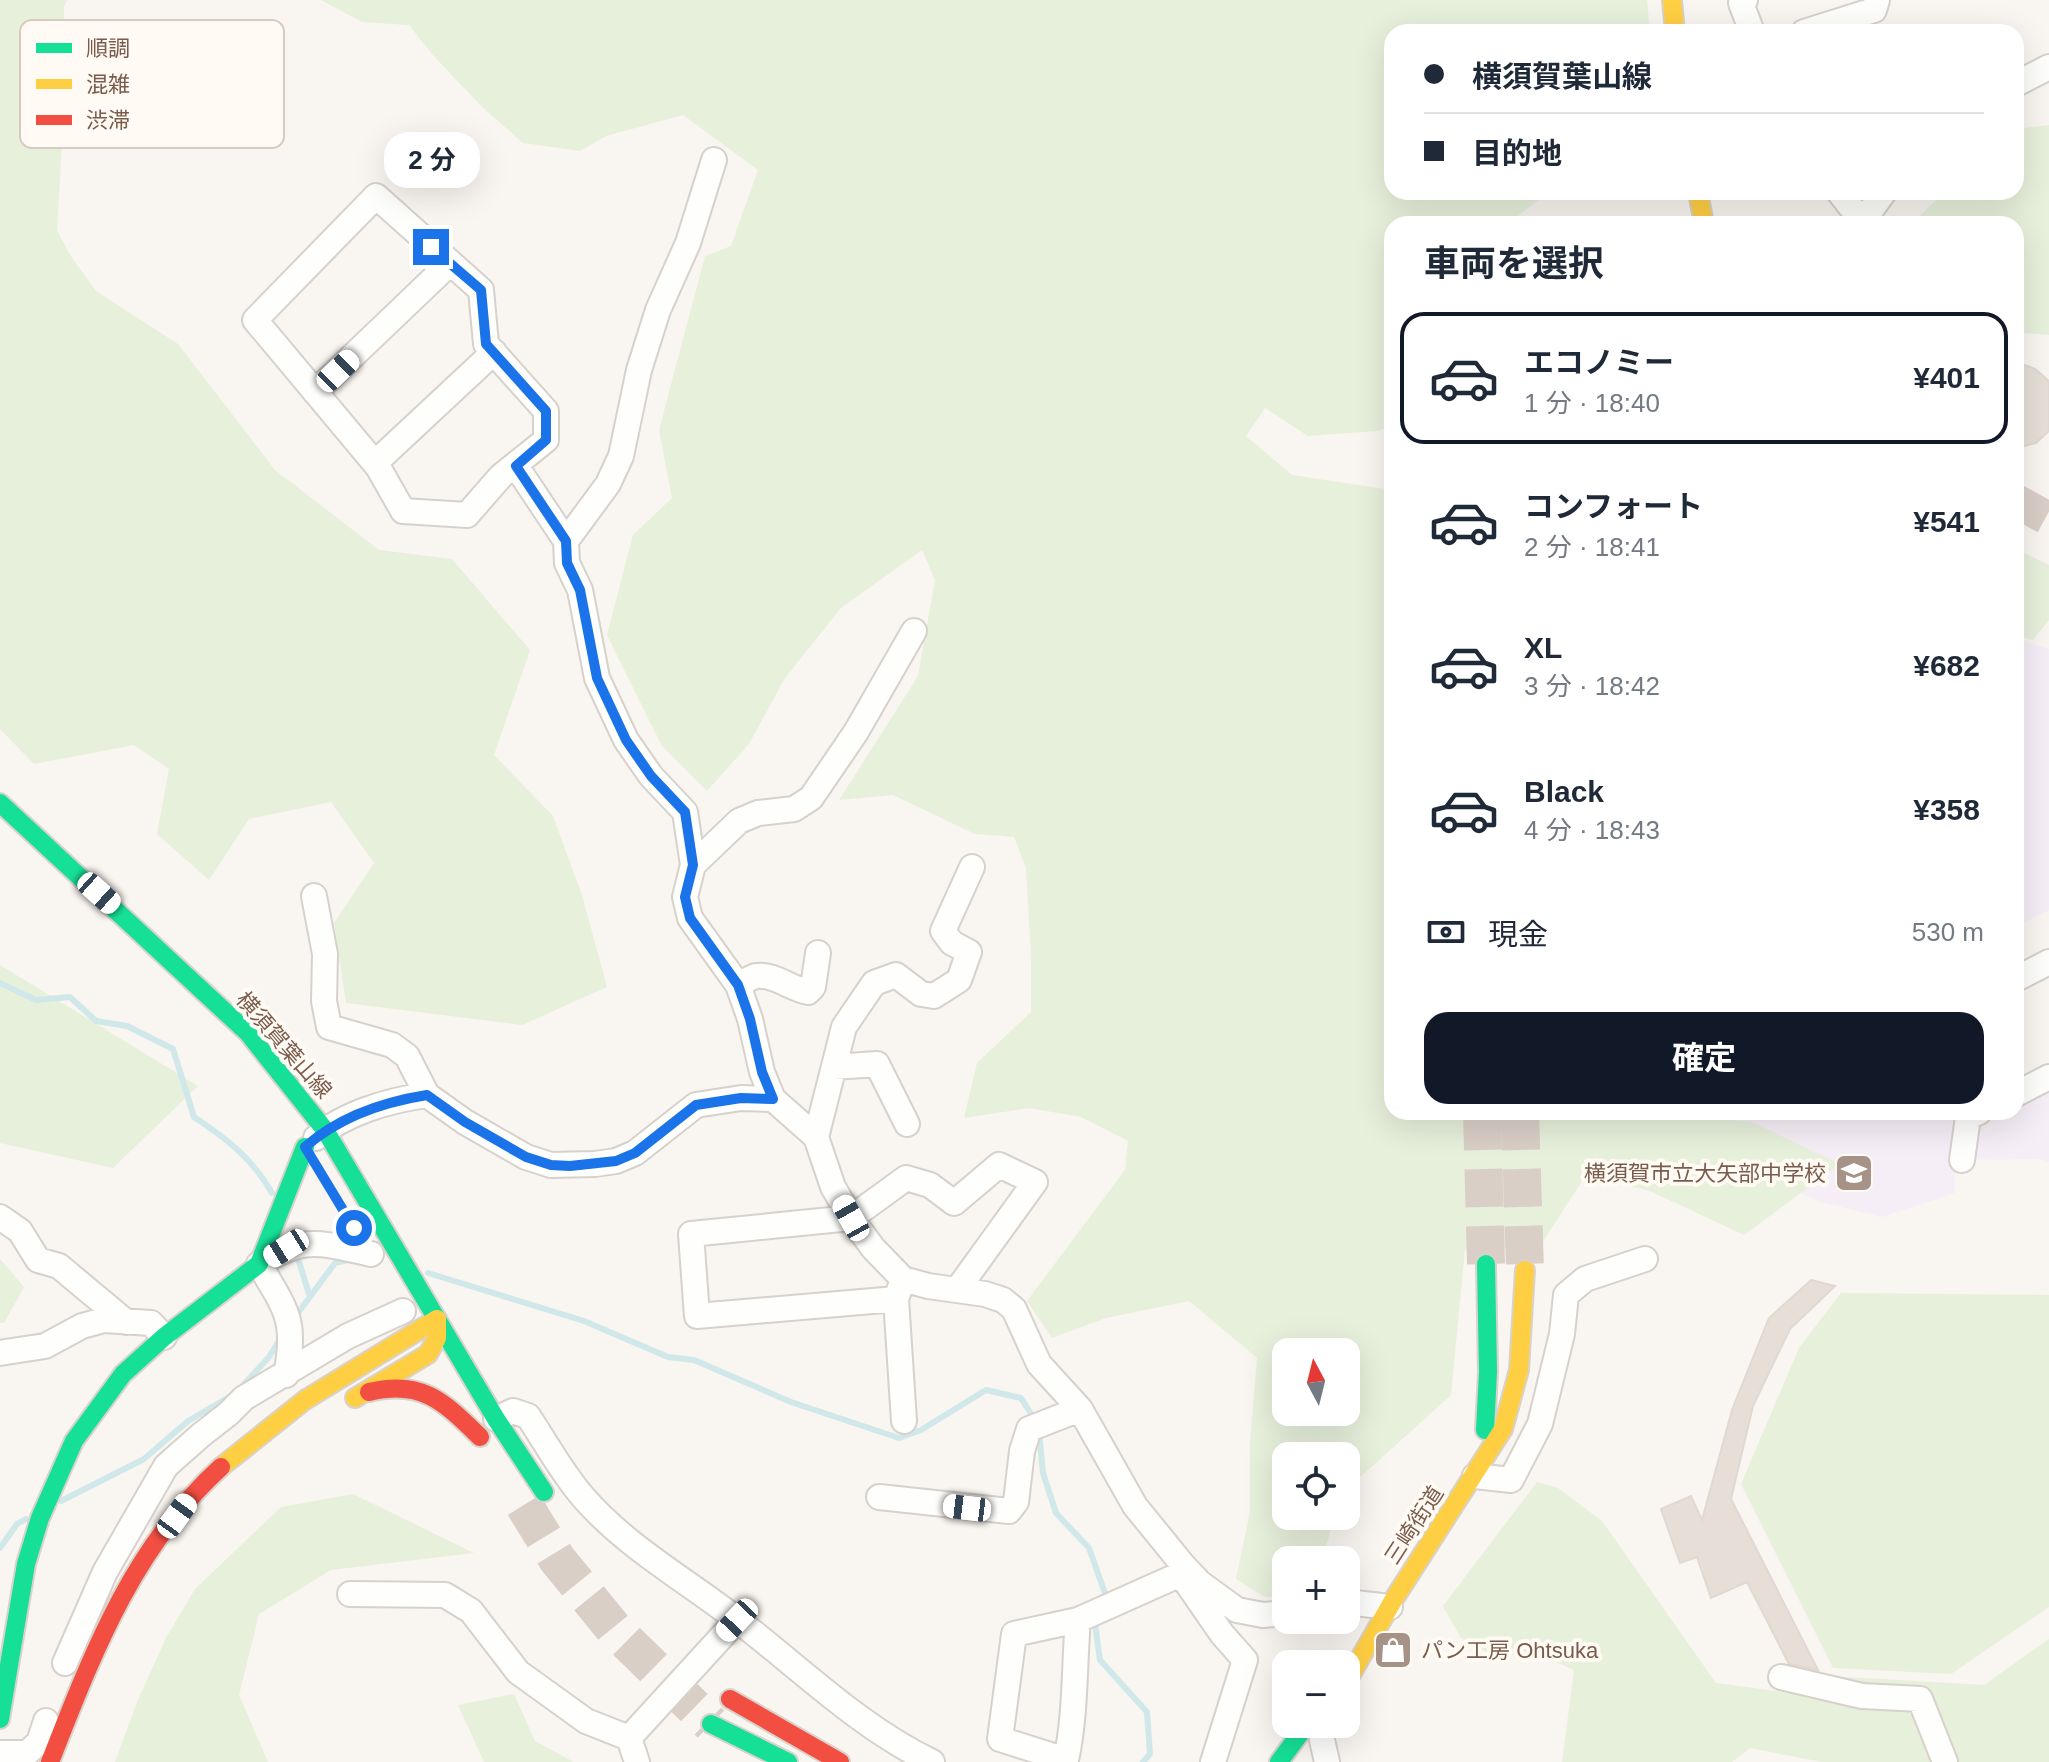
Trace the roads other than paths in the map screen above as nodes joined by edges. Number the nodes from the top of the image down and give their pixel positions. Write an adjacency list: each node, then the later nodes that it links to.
1 (1672, 0): 4 (main road)
2 (1745, 0): 5 (street)
3 (1877, 0): 6 (street)
4 (1674, 24)
5 (1749, 24)
6 (1829, 24)
7 (2049, 67): 8 (street)
8 (2024, 80)
9 (714, 160): 15 (street)
10 (449, 264): 11 (street); 12 (street); 12 (street)
11 (494, 352): 13 (street); 14 (street)
12 (315, 392): 13 (street)
13 (375, 463): 14 (street)
14 (516, 466): 15 (street)
15 (566, 541): 18 (street)
16 (914, 631): 18 (street)
17 (0, 803): 32 (main road, 横須賀葉山線)
18 (693, 865): 24 (street)
19 (972, 867): 25 (street)
20 (314, 896): 28 (street)
21 (818, 953): 24 (street)
22 (2049, 962): 23 (street)
23 (2024, 975)
24 (738, 985): 29 (street)
25 (834, 1067): 31 (street); 33 (street)
26 (2049, 1077): 27 (street)
27 (2024, 1090)
28 (427, 1095): 29 (street); 32 (street)
29 (773, 1099): 33 (street)
30 (1968, 1120): 35 (street)
31 (907, 1124)
32 (325, 1130): 34 (street); 47 (main road, 横須賀葉山線)
33 (816, 1137): 37 (street)
34 (305, 1148): 41 (main road)
35 (1962, 1160)
36 (0, 1217): 48 (street)
37 (851, 1218): 44 (street); 44 (street); 45 (street)
38 (354, 1228): 40 (main road)
39 (1645, 1259): 57 (street)
40 (374, 1260): 41 (street)
41 (259, 1264): 49 (main road); 52 (street)
42 (1486, 1264): 57 (main road, 三崎街道)
43 (1525, 1270): 57 (main road, 三崎街道)
44 (899, 1289): 45 (street); 55 (street)
45 (957, 1290): 54 (street)
46 (405, 1314): 47 (main road); 51 (main road); 52 (street); 76 (main road)
47 (437, 1319): 51 (main road); 56 (main road, 横須賀葉山線)
48 (126, 1322): 49 (street); 50 (street)
49 (164, 1337): 70 (main road)
50 (2, 1355)
51 (432, 1360): 56 (main road)
52 (286, 1375): 74 (street)
53 (451, 1389): 56 (main road, 横須賀葉山線)
54 (1080, 1409): 59 (street); 61 (street)
55 (904, 1421)
56 (488, 1434): 58 (main road, 横須賀葉山線); 66 (street)
57 (1475, 1476): 64 (main road, 三崎街道)
58 (544, 1492)
59 (879, 1497)
60 (168, 1556): 75 (main road)
61 (1182, 1570): 65 (street); 67 (street); 83 (street)
62 (350, 1594): 71 (street)
63 (1360, 1604): 64 (street)
64 (1390, 1607): 68 (main road, 三崎街道)
65 (1272, 1614)
66 (737, 1620): 71 (street); 82 (street)
67 (1078, 1620): 67 (street)
68 (1360, 1659)
69 (1781, 1677): 86 (street)
70 (0, 1719)
71 (629, 1738): 77 (street)
72 (1319, 1738): 84 (main road)
73 (1320, 1738): 85 (main road)
74 (0, 1753)
75 (73, 1754)
76 (50, 1762)
77 (637, 1762)
78 (754, 1762): 79 (main road)
79 (788, 1762)
80 (799, 1762): 81 (main road)
81 (840, 1762)
82 (932, 1762)
83 (1213, 1762)
84 (1279, 1762)
85 (1307, 1762)
86 (1945, 1762)

